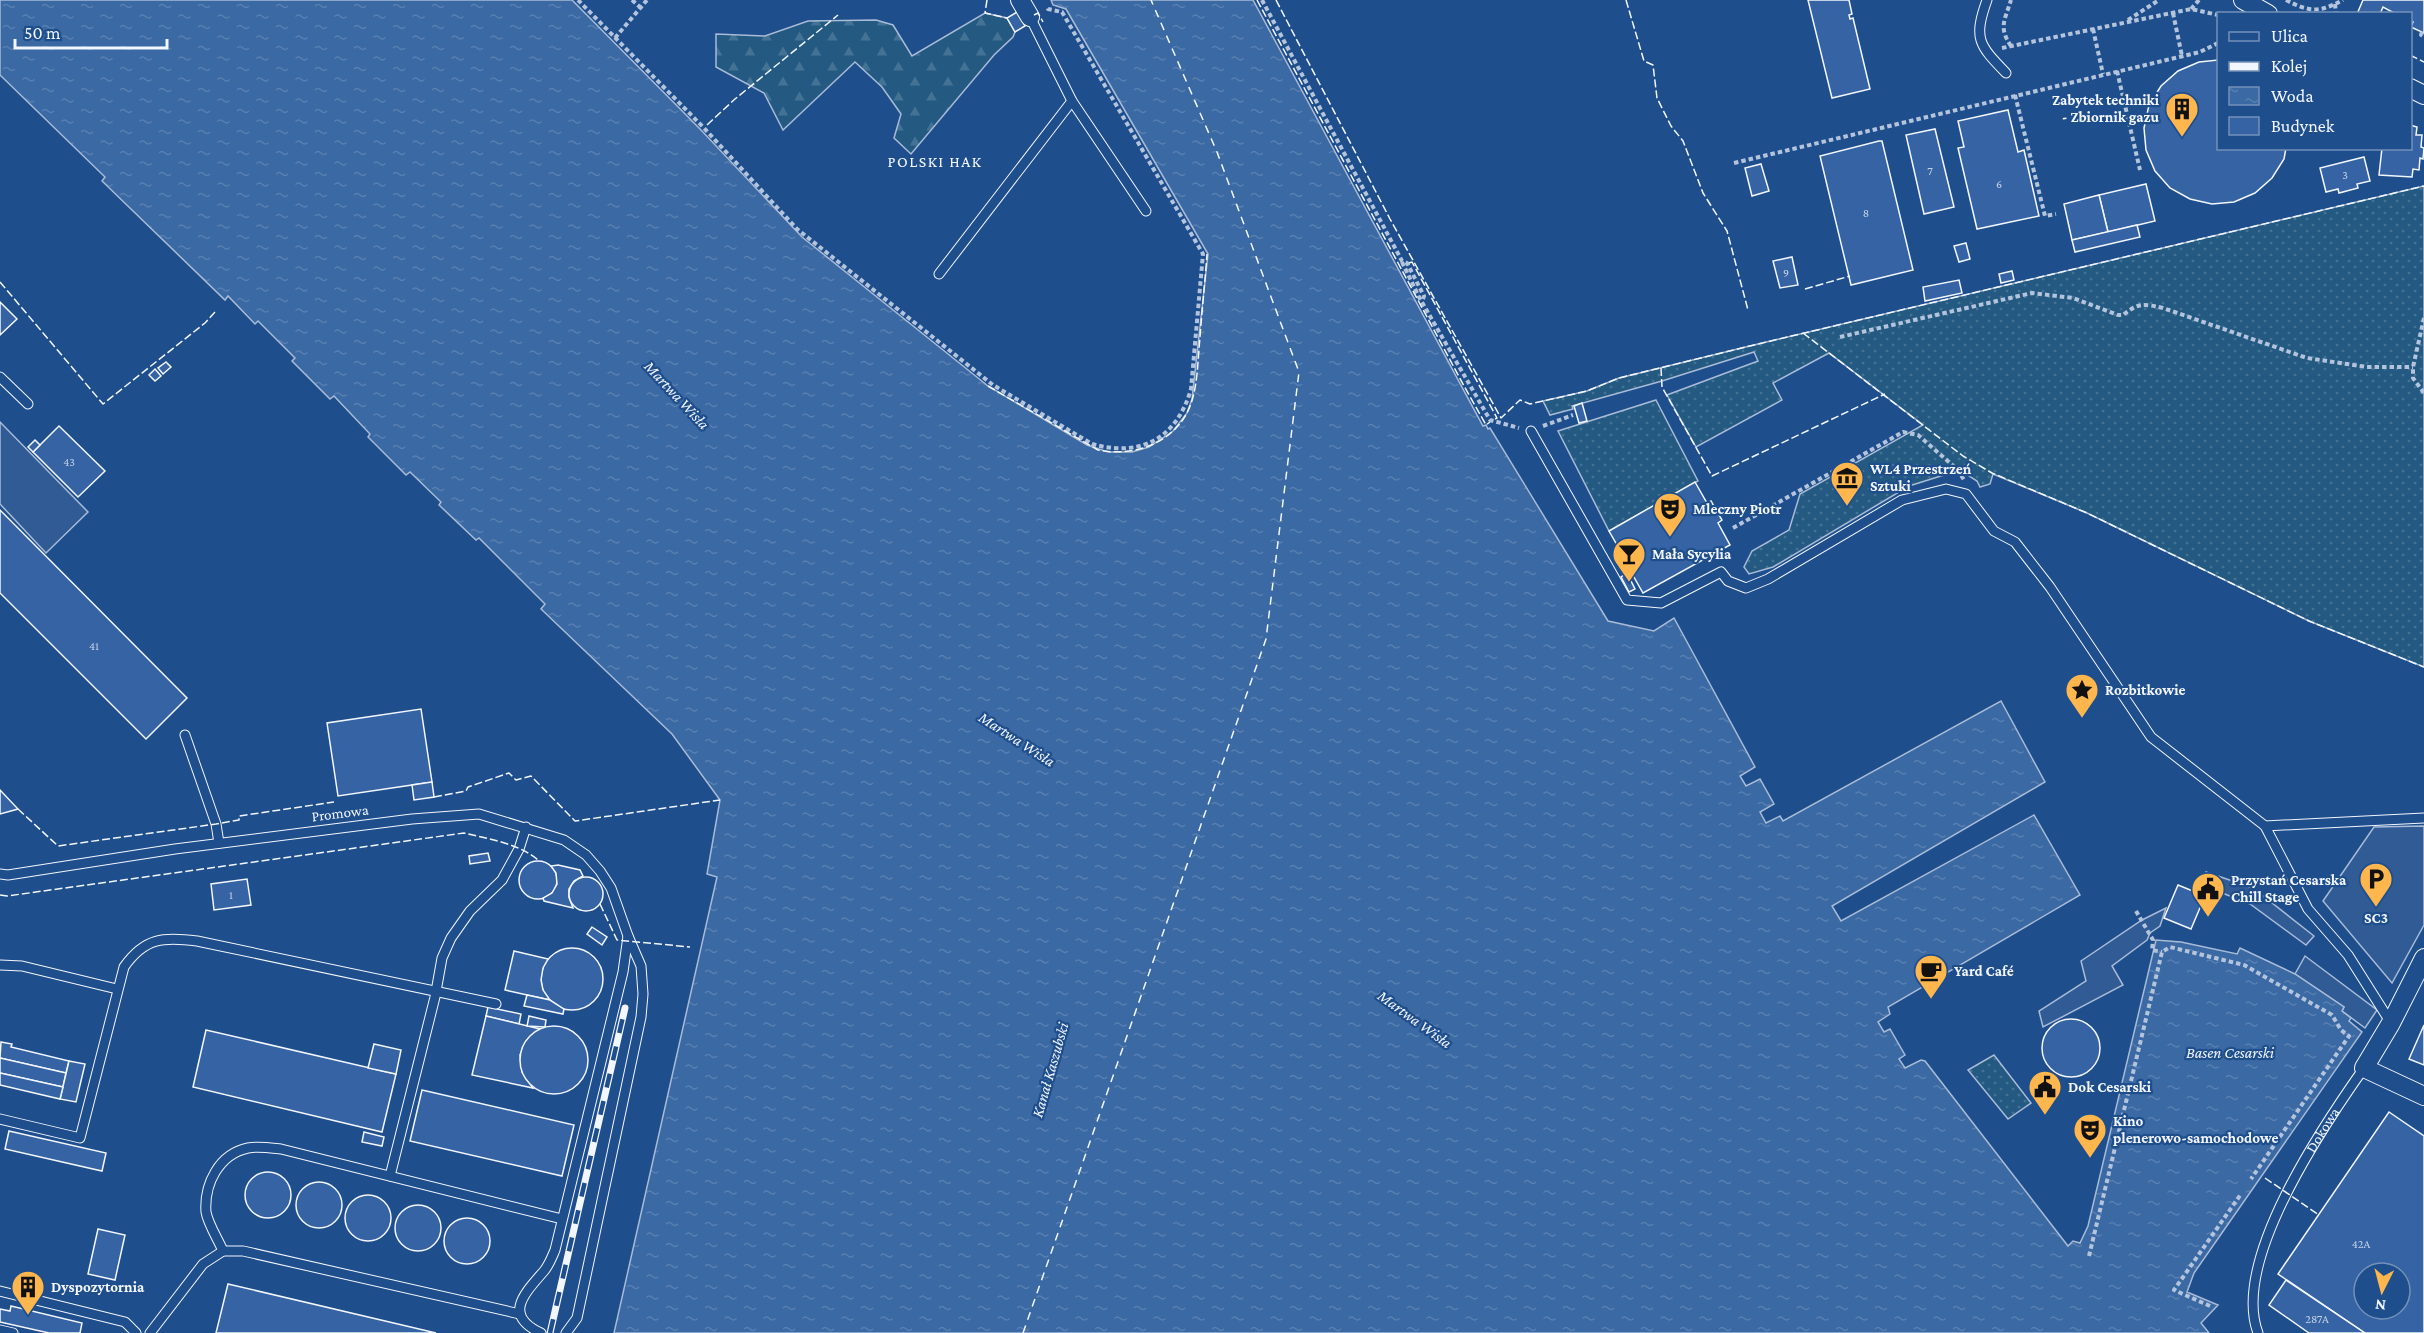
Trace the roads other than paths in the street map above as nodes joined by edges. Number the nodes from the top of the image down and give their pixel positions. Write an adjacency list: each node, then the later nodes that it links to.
1 (1020, 0): 3 (street)
2 (1987, 0): 4 (lane)
3 (1030, 17): 5 (lane)
4 (2006, 73)
5 (1072, 101): 6 (lane); 7 (lane)
6 (1146, 211)
7 (939, 274)
8 (0, 377): 9 (lane)
9 (28, 404)
10 (1531, 431): 13 (lane)
11 (185, 735): 15 (lane)
12 (2424, 818): 13 (lane)
13 (2265, 826): 23 (lane)
14 (526, 827): 15 (lane, Promowa); 17 (lane, Promowa); 21 (lane)
15 (219, 843): 16 (lane, Promowa)
16 (0, 873)
17 (628, 936): 28 (lane); 38 (lane, Promowa)
18 (2424, 958): 23 (street, Dokowa)
19 (0, 966): 20 (lane)
20 (117, 989): 21 (lane); 26 (lane)
21 (436, 990): 22 (lane); 27 (lane)
22 (496, 1004)
23 (2391, 1023): 24 (street, Dokowa)
24 (2364, 1068): 25 (street); 39 (lane, Dokowa)
25 (2424, 1096)
26 (0, 1119)
27 (390, 1176): 28 (lane); 29 (lane)
28 (562, 1219): 31 (lane)
29 (223, 1251): 31 (lane); 36 (lane)
30 (0, 1291): 35 (lane)
31 (520, 1314): 33 (lane)
32 (0, 1330): 34 (lane)
33 (527, 1330): 37 (lane)
34 (13, 1333)
35 (136, 1333)
36 (150, 1333)
37 (541, 1333)
38 (566, 1333)
39 (2258, 1333)

